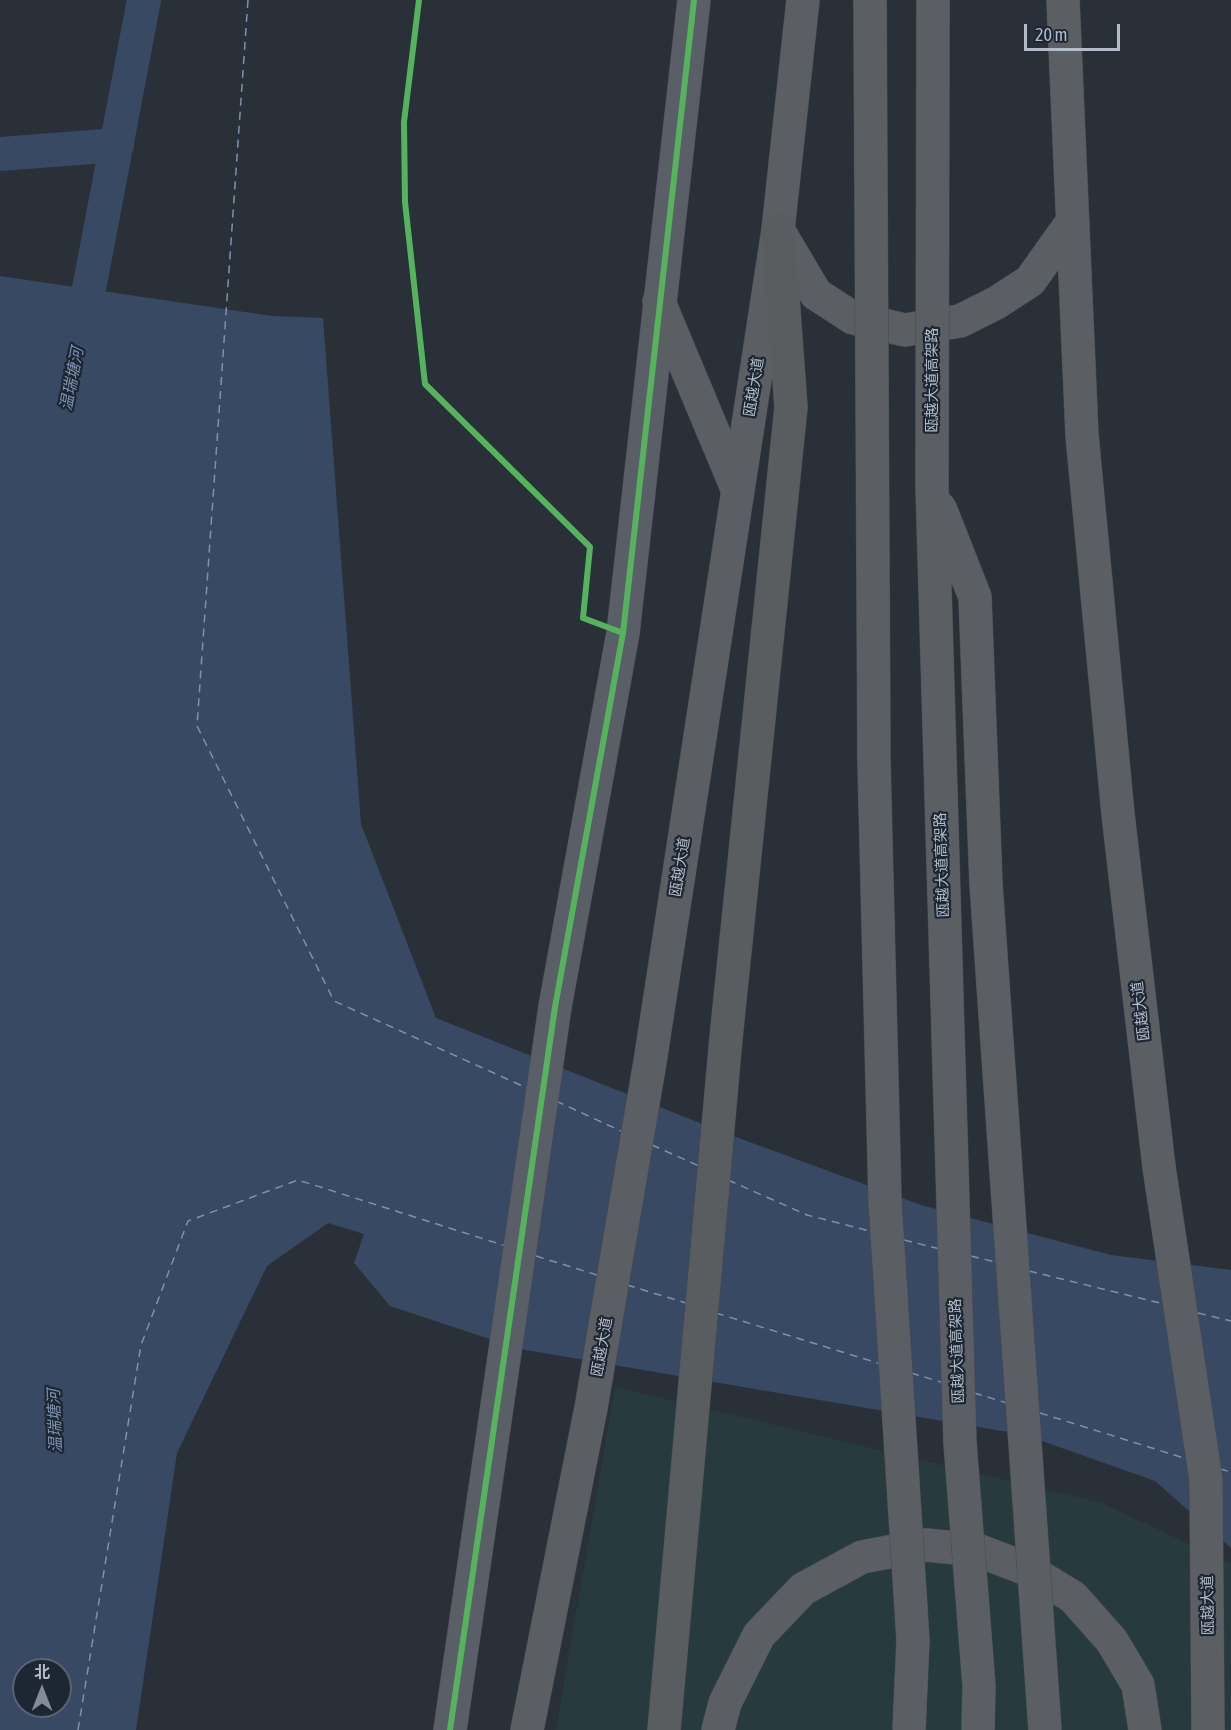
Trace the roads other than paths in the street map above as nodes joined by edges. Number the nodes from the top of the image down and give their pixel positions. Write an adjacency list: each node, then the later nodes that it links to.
1 (694, 0): 8 (street)
2 (803, 0): 7 (highway, 瓯越大道)
3 (870, 0): 13 (highway, bridge)
4 (933, 0): 9 (highway, 瓯越大道高架路, bridge)
5 (1063, 0): 6 (highway, 瓯越大道)
6 (1072, 222): 7 (highway); 11 (highway, 瓯越大道)
7 (778, 230): 10 (highway, 瓯越大道); 16 (highway)
8 (659, 302): 10 (highway); 14 (street)
9 (932, 486): 20 (highway, 瓯越大道高架路, bridge); 21 (highway, bridge)
10 (738, 491): 15 (highway, 瓯越大道)
11 (1206, 1480): 12 (highway, 瓯越大道); 23 (highway, 瓯越大道)
12 (1231, 1606)
13 (913, 1640): 18 (highway, bridge); 19 (highway, bridge)
14 (450, 1730)
15 (527, 1730)
16 (664, 1730)
17 (718, 1730): 22 (highway)
18 (894, 1730)
19 (909, 1730)
20 (978, 1730)
21 (1045, 1730)
22 (1145, 1730)
23 (1208, 1730)

